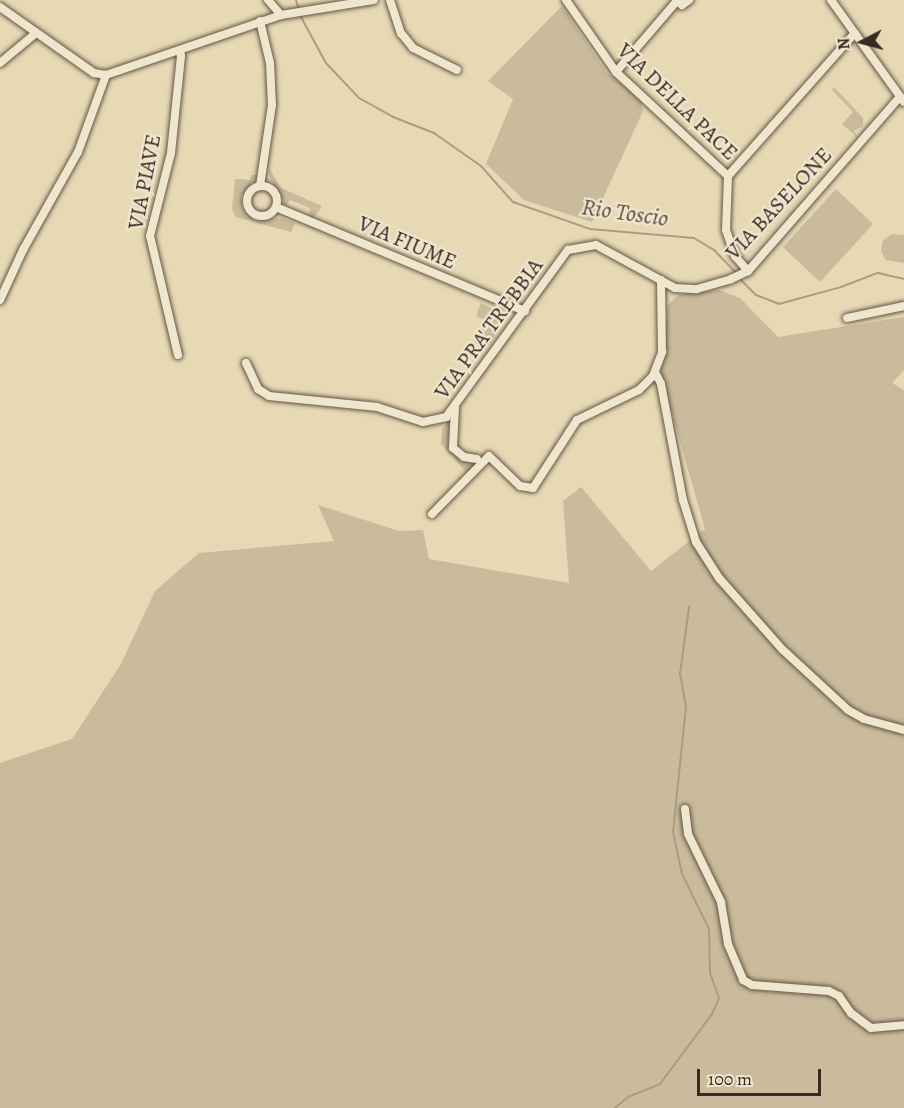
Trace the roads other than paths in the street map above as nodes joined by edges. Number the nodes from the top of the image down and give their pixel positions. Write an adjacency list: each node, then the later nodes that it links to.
1 (268, 0): 9 (street)
2 (374, 0): 9 (street)
3 (390, 0): 15 (street)
4 (566, 0): 16 (street, VIA DELLA PACE)
5 (689, 0): 7 (street)
6 (831, 0): 12 (street)
7 (676, 1): 16 (street)
8 (0, 8): 11 (street)
9 (281, 15): 10 (street)
10 (261, 21): 13 (street); 20 (street)
11 (36, 33): 14 (street); 17 (street)
12 (855, 33): 18 (street); 19 (street)
13 (179, 50): 17 (street); 28 (street, VIA PIAVE)
14 (0, 63)
15 (457, 70)
16 (616, 72): 19 (street, VIA DELLA PACE)
17 (106, 75): 24 (street)
18 (902, 99): 22 (street, VIA BASELONE)
19 (728, 176): 22 (street, VIA DELLA PACE)
20 (260, 186): 21 (street); 21 (street)
21 (276, 207): 26 (street, VIA FIUME)
22 (746, 272): 23 (street, VIA BASELONE)
23 (661, 280): 26 (street, VIA PRA' TREBBIA); 30 (street)
24 (0, 300)
25 (904, 306): 27 (street)
26 (525, 311): 31 (street, VIA PRA' TREBBIA)
27 (847, 318)
28 (178, 355)
29 (246, 363): 31 (street, VIA PRA' TREBBIA)
30 (655, 372): 33 (street); 34 (street)
31 (455, 407): 32 (street)
32 (477, 459)
33 (432, 514)
34 (904, 730)
35 (685, 808): 36 (street)
36 (904, 1025)

